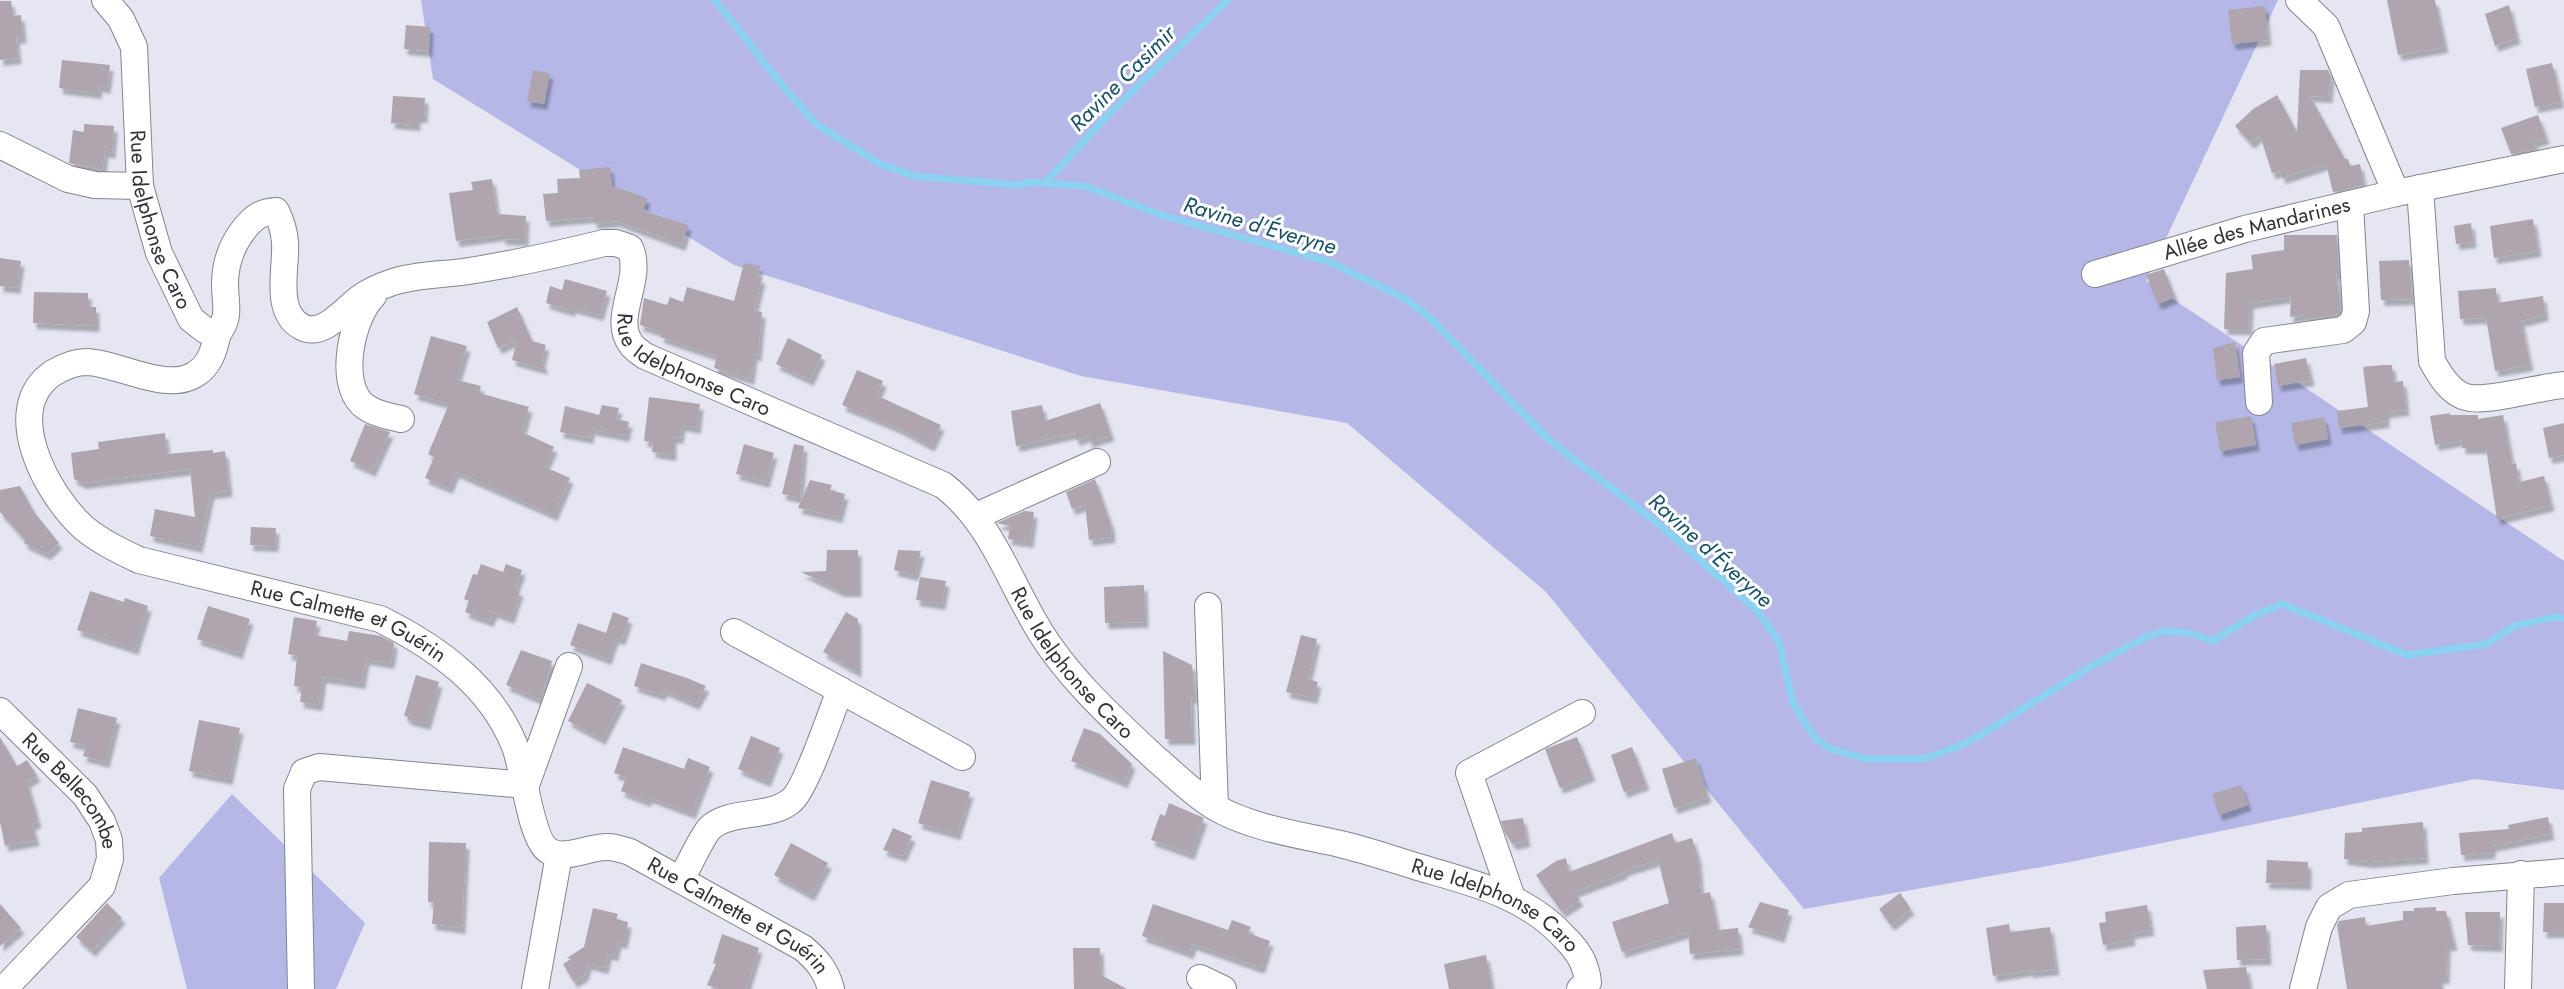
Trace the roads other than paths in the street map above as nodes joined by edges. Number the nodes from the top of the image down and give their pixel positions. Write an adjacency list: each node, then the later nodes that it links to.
1 (105, 0): 7 (street, Rue Idelphonse Caro)
2 (2300, 0): 4 (street)
3 (2332, 0): 4 (street)
4 (2326, 26): 8 (street)
5 (0, 145): 7 (street)
6 (2564, 159): 8 (street, Allée des Mandarines)
7 (140, 186): 12 (street, Rue Idelphonse Caro)
8 (2408, 191): 9 (street, Allée des Mandarines); 13 (street)
9 (2350, 204): 10 (street, Allée des Mandarines); 14 (street)
10 (2096, 274)
11 (382, 286): 12 (street, Rue Idelphonse Caro); 15 (street); 17 (street, Rue Idelphonse Caro)
12 (218, 333): 25 (street, Rue Calmette et Guérin)
13 (2564, 385)
14 (2259, 402)
15 (400, 419)
16 (1097, 462): 17 (street)
17 (976, 516): 26 (street, Rue Idelphonse Caro)
18 (1209, 606): 26 (street)
19 (734, 632): 21 (street)
20 (570, 666): 25 (street)
21 (840, 690): 24 (street); 30 (street)
22 (0, 711): 32 (street, Rue Bellecombe)
23 (1582, 713): 31 (street)
24 (963, 758)
25 (526, 785): 27 (street, Rue Calmette et Guérin); 33 (street)
26 (1215, 807): 31 (street, Rue Idelphonse Caro)
27 (559, 855): 30 (street, Rue Calmette et Guérin); 34 (street)
28 (2564, 872): 29 (street)
29 (2521, 874): 37 (street); 38 (street)
30 (681, 880): 35 (street, Rue Calmette et Guérin)
31 (1512, 898): 36 (street, Rue Idelphonse Caro)
32 (4, 989)
33 (301, 989)
34 (536, 989)
35 (831, 989)
36 (1580, 989)
37 (2303, 989)
38 (2518, 989)

